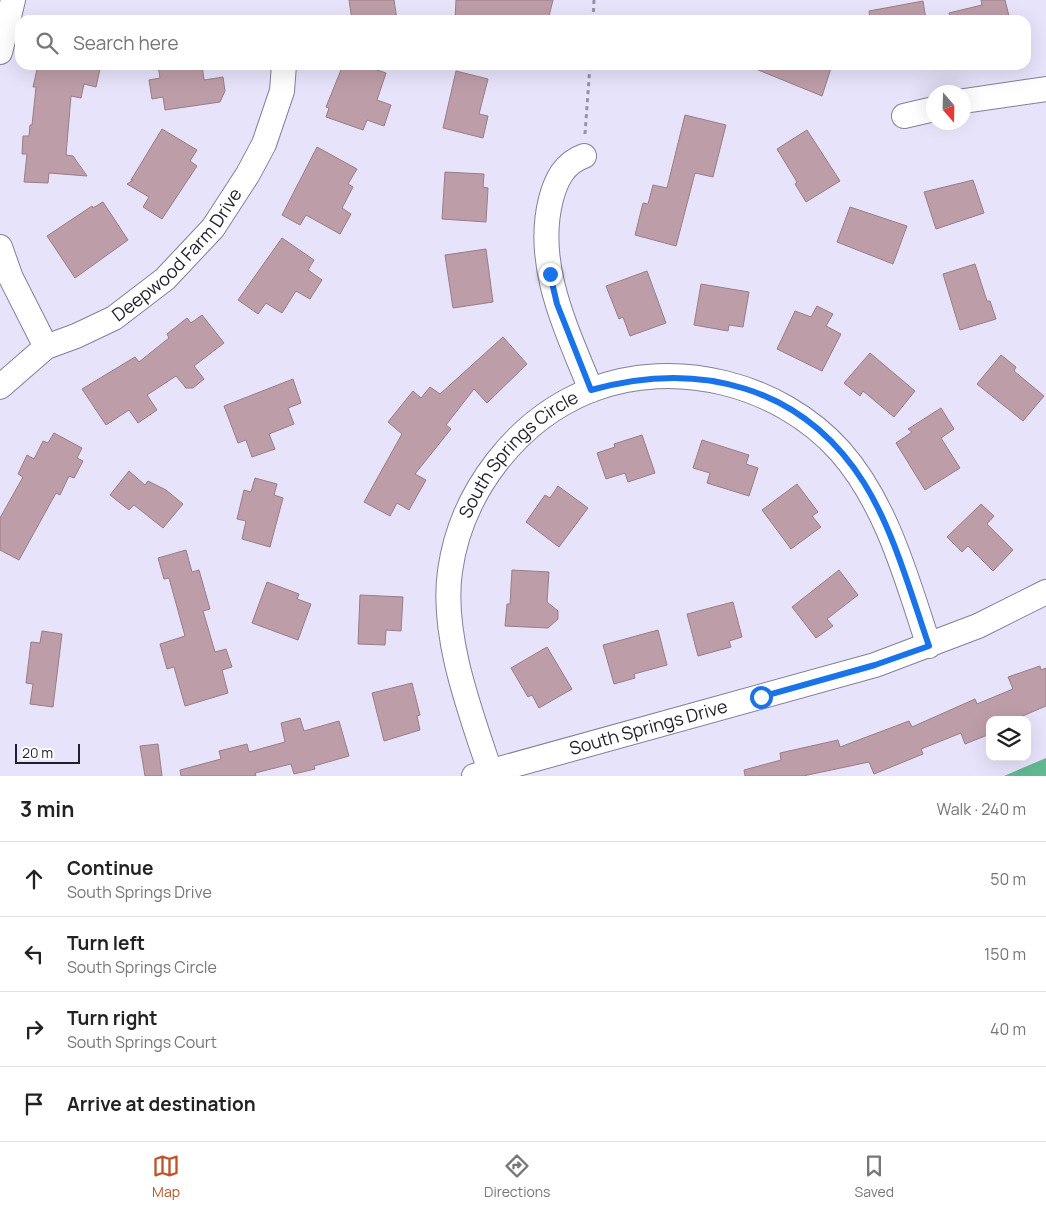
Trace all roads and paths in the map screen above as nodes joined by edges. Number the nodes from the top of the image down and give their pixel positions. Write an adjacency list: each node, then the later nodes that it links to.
1 (13, 0): 4 (street)
2 (594, 0): 3 (path)
3 (593, 15)
4 (0, 52)
5 (284, 70): 13 (street, Deepwood Farm Drive)
6 (590, 70): 11 (path)
7 (1046, 89): 8 (street)
8 (971, 100)
9 (926, 110): 10 (street)
10 (904, 116)
11 (584, 156): 15 (street)
12 (0, 247): 13 (street)
13 (46, 346): 14 (street, Deepwood Farm Drive)
14 (0, 387)
15 (591, 390): 17 (street, South Springs Circle); 18 (street, South Springs Circle)
16 (1046, 592): 17 (street, South Springs Drive)
17 (929, 646): 18 (street, South Springs Drive)
18 (482, 774)

